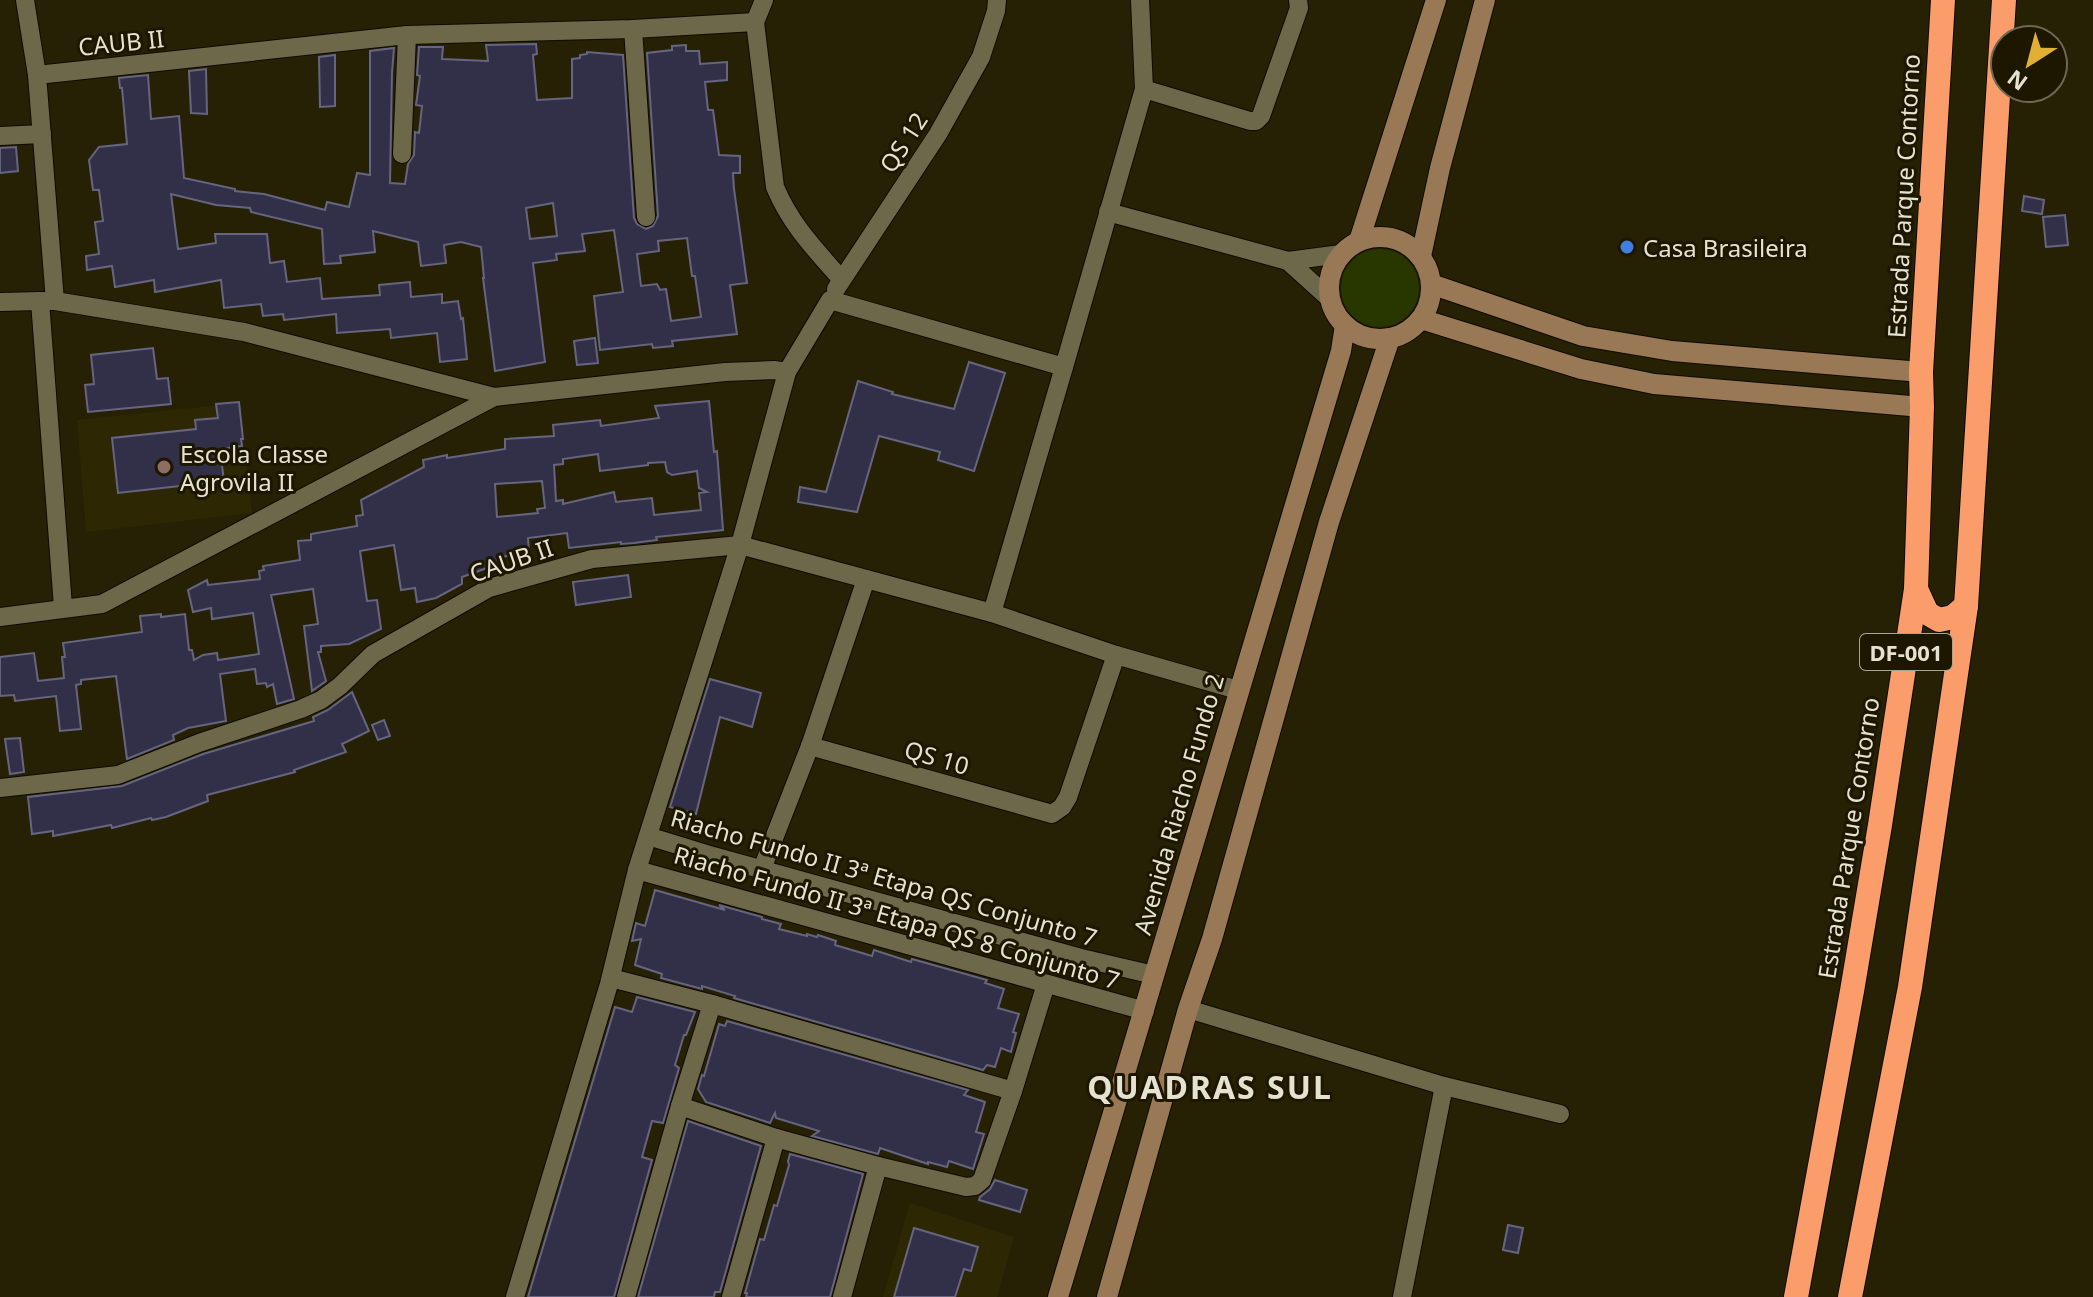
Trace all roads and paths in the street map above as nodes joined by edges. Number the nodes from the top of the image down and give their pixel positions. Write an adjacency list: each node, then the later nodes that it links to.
1 (25, 0): 13 (street)
2 (764, 0): 10 (street)
3 (997, 0): 24 (street, QS 12)
4 (1140, 0): 14 (street)
5 (1298, 0): 14 (street)
6 (1436, 0): 20 (main road)
7 (1485, 0): 22 (main road)
8 (1943, 0): 35 (highway, Estrada Parque Contorno / DF-001)
9 (2004, 0): 41 (highway, DF-001)
10 (755, 22): 11 (street, CAUB II); 24 (street)
11 (633, 29): 12 (street, CAUB II); 19 (street)
12 (407, 35): 13 (street, CAUB II); 17 (street)
13 (37, 75): 15 (street)
14 (1144, 89): 18 (street)
15 (42, 134): 16 (street); 28 (street)
16 (0, 136)
17 (402, 154)
18 (1108, 212): 23 (street); 33 (street)
19 (646, 217)
20 (1359, 241): 21 (main road); 22 (main road)
21 (1341, 254): 23 (street); 26 (main road)
22 (1421, 256): 25 (main road)
23 (1288, 261): 26 (street)
24 (841, 279): 27 (street, QS 12)
25 (1431, 284): 30 (main road); 35 (main road)
26 (1330, 299): 31 (main road)
27 (830, 300): 33 (street); 34 (street, QS 12)
28 (48, 301): 29 (street); 36 (street); 42 (street)
29 (0, 302)
30 (1421, 319): 32 (main road); 37 (main road)
31 (1345, 325): 32 (main road); 46 (main road, Avenida Riacho Fundo 2)
32 (1390, 338): 60 (main road)
33 (1064, 367): 43 (street)
34 (787, 372): 36 (street); 38 (street, QS 12)
35 (1921, 372): 37 (highway, Estrada Parque Contorno / DF-001)
36 (494, 397): 42 (street)
37 (1922, 407): 40 (highway, Estrada Parque Contorno / DF-001)
38 (740, 545): 39 (street); 48 (street, CAUB II); 49 (street)
39 (866, 579): 43 (street); 47 (street)
40 (1916, 589): 41 (highway); 75 (highway, Estrada Parque Contorno / DF-001)
41 (1966, 606): 76 (highway, DF-001)
42 (63, 607): 44 (street)
43 (992, 613): 45 (street)
44 (0, 617)
45 (1116, 655): 46 (street); 47 (street, QS 10)
46 (1238, 690): 55 (main road, Avenida Riacho Fundo 2)
47 (810, 746): 51 (street)
48 (0, 788)
49 (648, 836): 50 (street, Riacho Fundo II 3ª Etapa QS Conjunto 7); 52 (street)
50 (713, 856): 51 (street, Riacho Fundo II 3ª Etapa QS Conjunto 7); 53 (street)
51 (762, 869): 54 (street, Riacho Fundo II 3ª Etapa QS Conjunto 7)
52 (637, 870): 53 (street, Riacho Fundo II 3ª Etapa QS 8 Conjunto 7); 56 (street)
53 (704, 888): 57 (street, Riacho Fundo II 3ª Etapa QS 8 Conjunto 7)
54 (1081, 958): 55 (street, Riacho Fundo II 3ª Etapa QS Conjunto 7); 58 (street)
55 (1154, 975): 61 (main road, Avenida Riacho Fundo 2)
56 (611, 978): 59 (street); 68 (street)
57 (1046, 984): 58 (street, Riacho Fundo II 3ª Etapa QS 8 Conjunto 7); 63 (street)
58 (1076, 992): 61 (street, Riacho Fundo II 3ª Etapa QS 8 Conjunto 7)
59 (712, 1004): 63 (street); 64 (street)
60 (1188, 1009): 62 (street); 73 (main road)
61 (1145, 1011): 72 (main road, Avenida Riacho Fundo 2)
62 (1444, 1086): 65 (street); 74 (street)
63 (1013, 1091): 67 (street)
64 (680, 1106): 66 (street); 69 (street)
65 (1560, 1114)
66 (776, 1138): 67 (street); 70 (street)
67 (878, 1166): 71 (street)
68 (515, 1297)
69 (626, 1297)
70 (731, 1297)
71 (842, 1297)
72 (1058, 1297)
73 (1107, 1297)
74 (1402, 1297)
75 (1796, 1297)
76 (1850, 1297)

